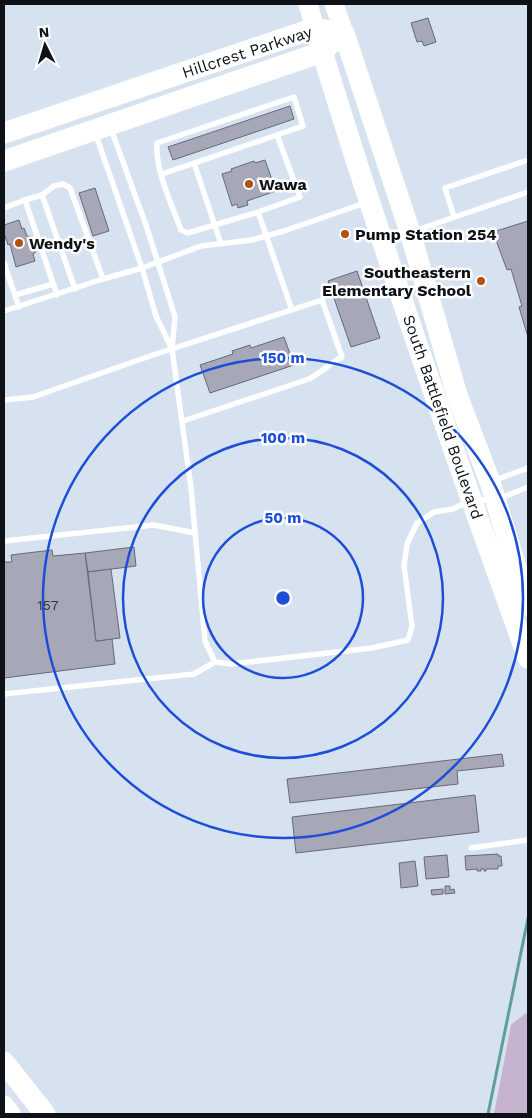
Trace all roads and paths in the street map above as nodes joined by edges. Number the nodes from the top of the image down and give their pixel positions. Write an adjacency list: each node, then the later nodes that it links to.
1 (308, 4): 3 (main road, South Battlefield Boulevard)
2 (334, 4): 4 (main road, South Battlefield Boulevard)
3 (315, 28): 4 (highway, Hillcrest Parkway); 5 (highway, South Battlefield Boulevard); 6 (highway, Hillcrest Parkway)
4 (344, 33): 5 (highway, Hillcrest Parkway); 21 (highway, South Battlefield Boulevard)
5 (322, 52): 6 (highway, Hillcrest Parkway); 16 (highway, South Battlefield Boulevard)
6 (98, 117): 7 (highway, Hillcrest Parkway); 10 (highway, Hillcrest Parkway); 25 (lane); 27 (lane)
7 (4, 133)
8 (277, 135): 11 (lane); 12 (lane); 18 (lane)
9 (528, 160): 19 (lane)
10 (4, 161)
11 (194, 163): 12 (lane); 20 (lane)
12 (162, 174): 20 (lane)
13 (528, 192): 19 (lane)
14 (42, 195): 15 (lane); 28 (lane); 30 (lane)
15 (25, 200): 17 (lane); 29 (lane)
16 (370, 201): 22 (lane); 23 (highway, South Battlefield Boulevard)
17 (4, 208)
18 (258, 212): 20 (lane); 22 (lane)
19 (454, 217): 21 (lane)
20 (215, 225): 24 (lane)
21 (410, 232): 23 (lane); 41 (highway, South Battlefield Boulevard)
22 (268, 236): 24 (lane); 34 (lane)
23 (383, 241): 41 (highway, South Battlefield Boulevard)
24 (222, 244): 25 (lane)
25 (158, 262): 27 (lane); 36 (lane)
26 (4, 263): 31 (lane)
27 (142, 268): 28 (lane); 36 (lane)
28 (103, 279): 30 (lane)
29 (53, 284): 31 (lane); 32 (lane)
30 (74, 289): 32 (lane)
31 (15, 295): 33 (lane)
32 (57, 295): 33 (lane)
33 (19, 307): 35 (lane)
34 (292, 310): 36 (lane); 38 (lane)
35 (4, 311)
36 (172, 349): 37 (lane); 38 (lane)
37 (4, 400)
38 (183, 421): 42 (lane)
39 (528, 468): 41 (lane)
40 (528, 487): 41 (lane)
41 (484, 493): 44 (highway, South Battlefield Boulevard); 45 (highway, South Battlefield Boulevard); 46 (lane)
42 (195, 533): 43 (lane); 46 (lane)
43 (4, 540)
44 (528, 606)
45 (528, 658)
46 (215, 662): 47 (lane)
47 (4, 694)
48 (528, 840): 49 (lane)
49 (471, 848)
50 (4, 1062): 53 (highway)
51 (4, 1106): 52 (highway)
52 (10, 1114)
53 (45, 1114)

